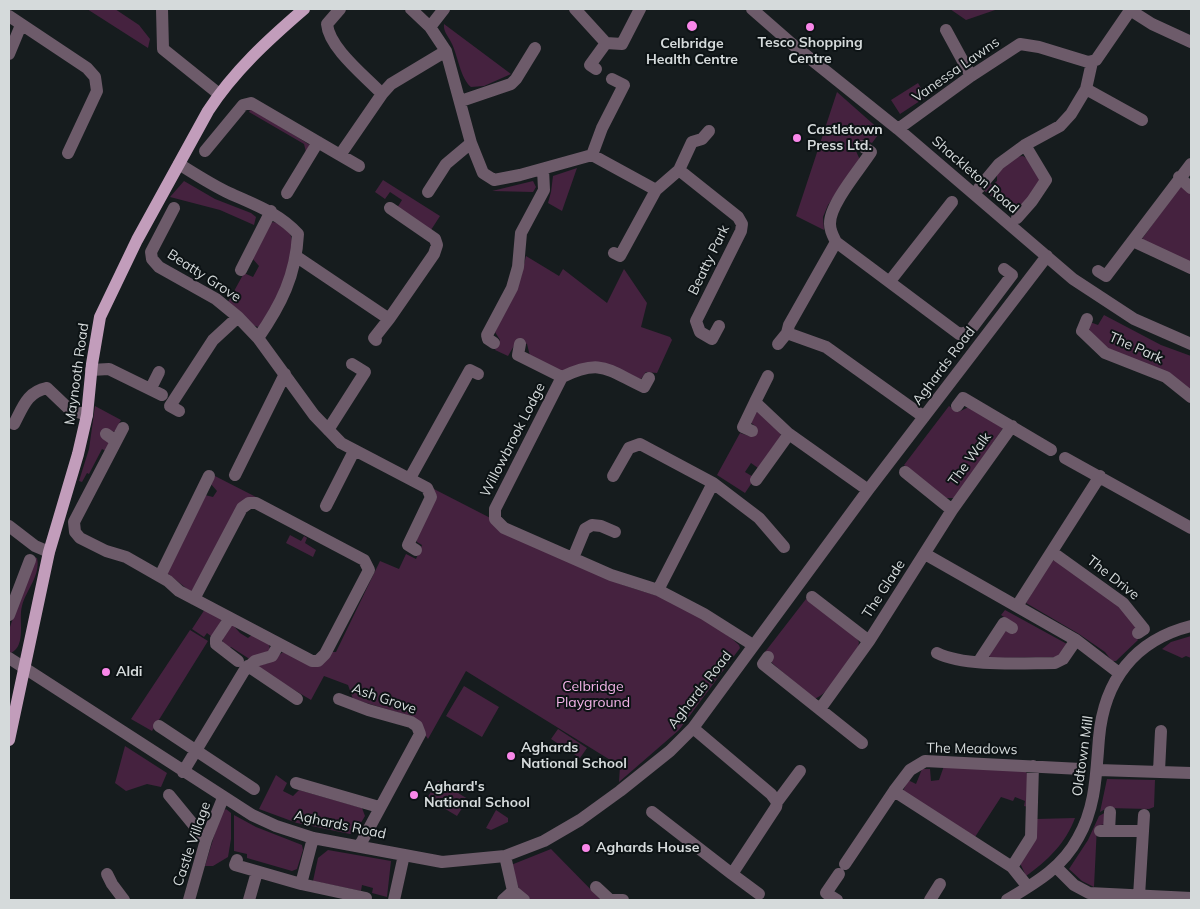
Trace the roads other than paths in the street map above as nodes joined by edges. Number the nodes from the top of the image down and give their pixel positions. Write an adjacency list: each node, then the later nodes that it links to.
1 (162, 9): 24 (street)
2 (304, 9): 24 (main road, Maynooth Road)
3 (340, 9): 25 (street)
4 (411, 9): 12 (street)
5 (444, 9): 12 (street)
6 (575, 9): 15 (street)
7 (640, 9): 15 (street)
8 (752, 9): 28 (street, Shackleton Road)
9 (1131, 10): 14 (street); 19 (street)
10 (9, 16): 11 (street)
11 (21, 25): 18 (street); 35 (street)
12 (430, 27): 17 (street)
13 (946, 30): 21 (street)
14 (1191, 42)
15 (606, 43): 20 (street)
16 (535, 48): 26 (street)
17 (446, 51): 25 (street); 26 (street)
18 (9, 54)
19 (1092, 62): 21 (street, Vanessa Lawns); 23 (street)
20 (596, 69)
21 (971, 76): 28 (street, Vanessa Lawns)
22 (612, 79): 37 (street)
23 (1086, 89): 27 (street); 32 (street)
24 (219, 94): 38 (main road, Maynooth Road)
25 (382, 94): 36 (street)
26 (462, 101): 31 (street)
27 (1142, 120)
28 (898, 129): 57 (street, Shackleton Road)
29 (709, 131): 42 (street)
30 (318, 142): 34 (street); 36 (street); 48 (street)
31 (471, 143): 41 (street); 47 (street)
32 (1025, 145): 44 (street); 53 (street)
33 (862, 146): 55 (street)
34 (205, 150)
35 (68, 153)
36 (340, 155): 40 (street)
37 (592, 155): 41 (street); 46 (street)
38 (179, 164): 52 (street); 76 (main road, Maynooth Road)
39 (1191, 164): 43 (street)
40 (359, 166)
41 (543, 169): 71 (street)
42 (679, 170): 46 (street); 67 (street, Beatty Park)
43 (1180, 177): 45 (street); 54 (street)
44 (979, 188)
45 (1191, 188)
46 (656, 190): 56 (street)
47 (428, 192)
48 (287, 194)
49 (952, 202): 63 (street)
50 (174, 208): 64 (street, Beatty Grove)
51 (390, 208): 66 (street)
52 (271, 211): 58 (street); 61 (street, Beatty Grove)
53 (1018, 218)
54 (1133, 241): 59 (street); 62 (street)
55 (836, 242): 63 (street); 68 (street)
56 (614, 253)
57 (1047, 256): 74 (street, Shackleton Road); 90 (street, Aghards Road)
58 (297, 257): 66 (street); 69 (street)
59 (1191, 268)
60 (1004, 269): 63 (street)
61 (241, 270)
62 (1098, 271)
63 (890, 281)
64 (238, 316): 69 (street, Beatty Grove); 88 (street, Beatty Grove)
65 (1087, 318): 85 (street, The Park)
66 (388, 319): 70 (street)
67 (719, 326)
68 (787, 334): 73 (street); 90 (street)
69 (258, 338): 78 (street, Beatty Grove)
70 (376, 340)
71 (494, 343)
72 (520, 344): 81 (street, Willowbrook Lodge)
73 (778, 344)
74 (1191, 344)
75 (352, 364): 94 (street)
76 (91, 370): 83 (street); 89 (main road, Maynooth Road)
77 (159, 372): 83 (street)
78 (285, 374): 94 (street, Beatty Grove); 101 (street)
79 (478, 374): 104 (street)
80 (768, 376): 86 (street)
81 (562, 377): 82 (street, Willowbrook Lodge); 119 (street, Willowbrook Lodge)
82 (650, 378)
83 (151, 388): 84 (street)
84 (162, 395)
85 (1191, 397)
86 (754, 402): 95 (street); 96 (street)
87 (958, 406): 92 (street, The Walk)
88 (179, 411)
89 (87, 415): 91 (street); 116 (main road, Maynooth Road)
90 (924, 417): 108 (street, Aghards Road)
91 (14, 424)
92 (1012, 426): 97 (street, The Walk); 110 (street, The Walk)
93 (123, 428): 121 (street)
94 (328, 430): 98 (street, Beatty Grove)
95 (752, 432)
96 (789, 434): 105 (street); 108 (street)
97 (1051, 450)
98 (354, 451): 104 (street, Beatty Grove); 109 (street)
99 (1065, 458): 103 (street)
100 (905, 472): 110 (street, The Walk)
101 (235, 475)
102 (613, 476): 106 (street)
103 (1100, 476): 112 (street); 117 (street)
104 (410, 478): 115 (street, Beatty Grove)
105 (756, 480)
106 (713, 483): 114 (street); 122 (street)
107 (208, 485): 121 (street)
108 (868, 490): 134 (street, Aghards Road)
109 (326, 506)
110 (952, 510): 118 (street, The Walk)
111 (9, 526): 116 (street)
112 (1191, 528)
113 (615, 532): 119 (street)
114 (784, 547)
115 (416, 550)
116 (49, 552): 140 (main road, Maynooth Road)
117 (1052, 552): 125 (street); 130 (street, The Drive)
118 (925, 554): 125 (street); 132 (street, The Glade)
119 (573, 558): 122 (street, Willowbrook Lodge)
120 (30, 560): 126 (street)
121 (160, 576): 124 (street)
122 (658, 590): 134 (street, Willowbrook Lodge)
123 (812, 597): 132 (street, The Glade)
124 (194, 599): 127 (street); 133 (street)
125 (1017, 606): 131 (street)
126 (9, 614)
127 (230, 618): 133 (street); 139 (street)
128 (1191, 626): 141 (street, Oldtown Mill)
129 (1012, 628): 138 (street)
130 (1138, 633)
131 (1076, 640): 138 (street); 141 (street)
132 (869, 641): 144 (street, The Glade)
133 (279, 644): 139 (street)
134 (753, 645): 146 (street, Aghards Road)
135 (937, 653): 138 (street)
136 (9, 658): 140 (street, Aghards Road)
137 (768, 658): 144 (street)
138 (979, 661)
139 (243, 664): 142 (street); 150 (street)
140 (25, 667): 148 (main road, Maynooth Road); 156 (street, Aghards Road)
141 (1119, 673): 154 (street, Oldtown Mill)
142 (297, 699)
143 (339, 699): 164 (street, Ash Grove)
144 (820, 709): 149 (street)
145 (159, 726): 150 (street)
146 (693, 728): 163 (street); 173 (street, Aghards Road)
147 (1161, 731): 155 (street)
148 (9, 740)
149 (862, 743)
150 (197, 750): 156 (street); 159 (street)
151 (1033, 766): 152 (street, The Meadows); 160 (street, The Meadows); 175 (street, The Meadows)
152 (1082, 769)
153 (800, 770): 163 (street)
154 (1098, 770): 155 (street); 176 (street, Oldtown Mill)
155 (1159, 771): 157 (street)
156 (183, 772): 162 (street, Aghards Road)
157 (1191, 773)
158 (296, 782): 164 (street)
159 (254, 789)
160 (894, 791): 175 (street); 188 (street, The Meadows)
161 (169, 795): 170 (street)
162 (223, 798): 169 (street, Aghards Road); 170 (street, Castle Village)
163 (776, 802): 179 (street)
164 (379, 807): 171 (street, Ash Grove)
165 (652, 812): 179 (street)
166 (1110, 812): 168 (street)
167 (1144, 815): 168 (street)
168 (1143, 832): 186 (street)
169 (313, 838): 171 (street, Aghards Road); 180 (street)
170 (206, 840): 191 (street, Castle Village)
171 (360, 845): 172 (street, Aghards Road)
172 (404, 855): 173 (street, Aghards Road); 193 (street)
173 (504, 856): 184 (street)
174 (236, 860): 177 (street)
175 (1012, 866): 183 (street)
176 (1056, 867): 183 (street, Oldtown Mill); 186 (street)
177 (257, 872): 180 (street); 192 (street)
178 (107, 874): 190 (street)
179 (732, 874): 185 (street)
180 (301, 884): 187 (street)
181 (940, 884): 198 (street)
182 (596, 887): 196 (street)
183 (1028, 888): 199 (street, Oldtown Mill)
184 (513, 891): 194 (street); 195 (street)
185 (759, 894)
186 (1139, 896): 189 (street)
187 (366, 898)
188 (829, 898)
189 (1191, 898)
190 (124, 900)
191 (189, 900)
192 (249, 900)
193 (394, 900)
194 (503, 900)
195 (524, 900)
196 (610, 900): 197 (street)
197 (623, 900)
198 (930, 900)
199 (1007, 900)

